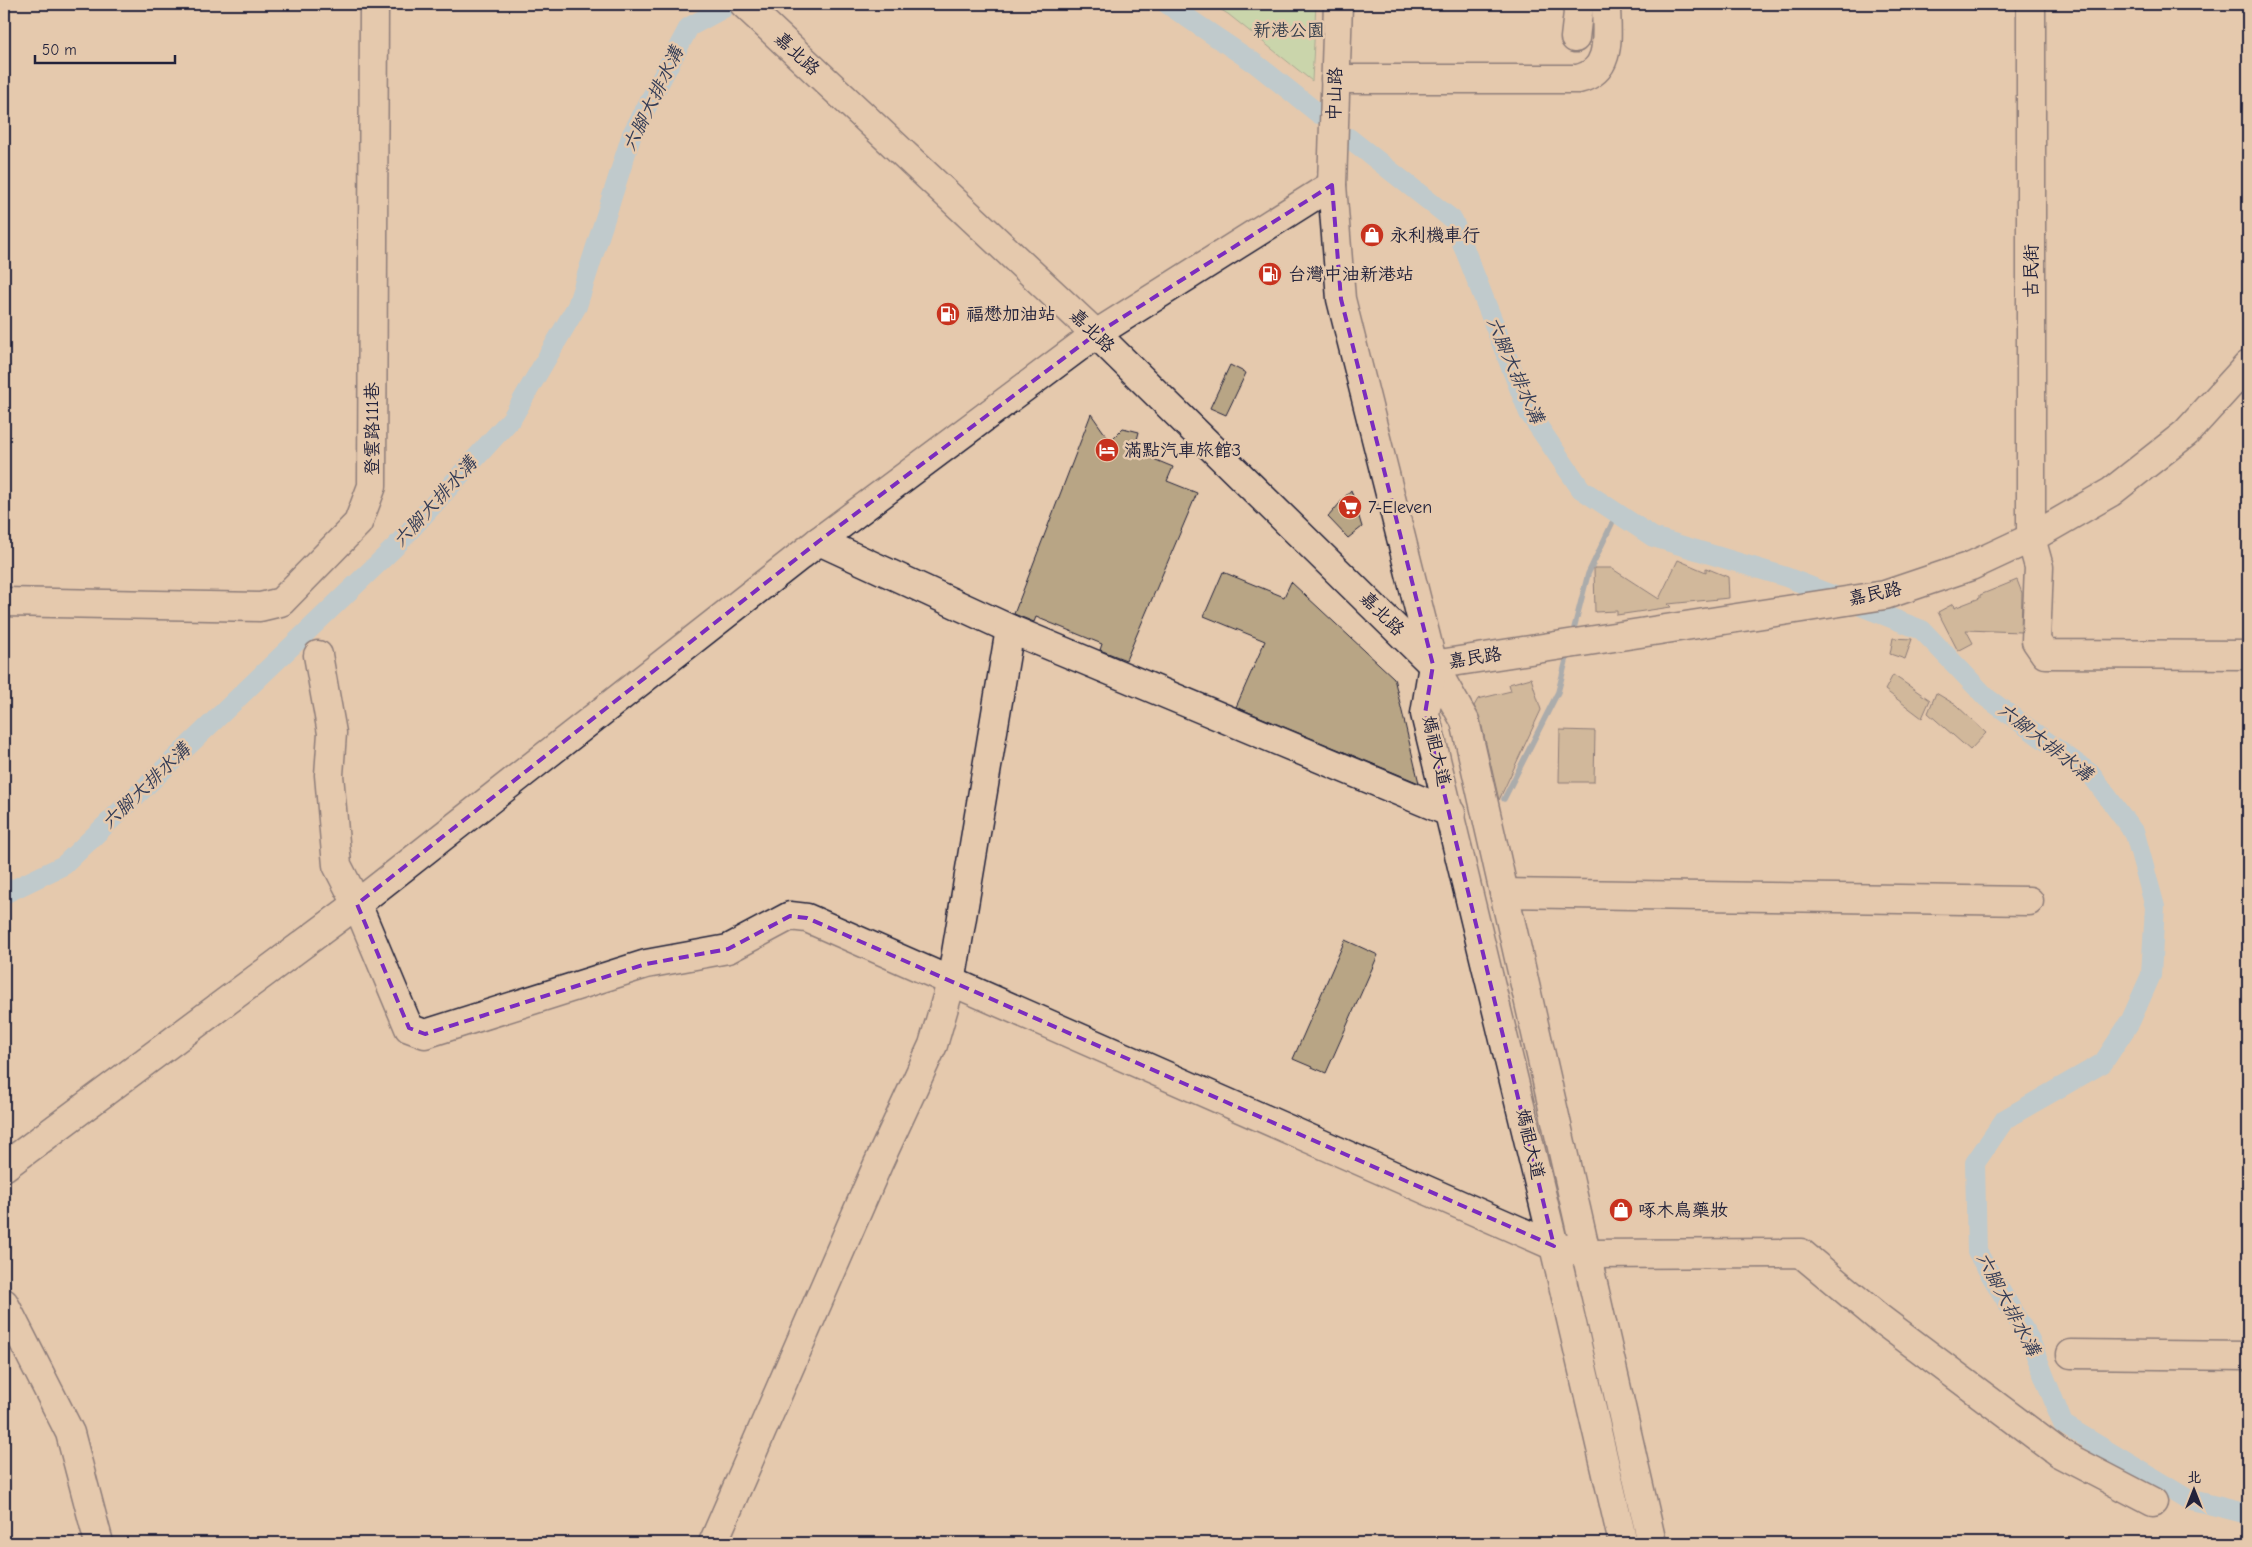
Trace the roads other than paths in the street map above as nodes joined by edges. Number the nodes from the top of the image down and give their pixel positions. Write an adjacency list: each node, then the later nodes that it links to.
1 (374, 4): 14 (street, 登雲路111巷)
2 (744, 4): 10 (street, 嘉北路)
3 (1338, 4): 8 (street, 中山路)
4 (1579, 4): 7 (street)
5 (1606, 4): 8 (street)
6 (2031, 4): 12 (street, 古民街)
7 (1575, 38)
8 (1336, 79): 9 (street, 中山路)
9 (1332, 185): 10 (street); 18 (street, 中山路)
10 (1096, 334): 13 (street); 18 (street, 嘉北路)
11 (2248, 365): 12 (street, 嘉民路)
12 (2031, 538): 17 (street, 古民街); 18 (street, 嘉民路)
13 (819, 542): 15 (street); 22 (street)
14 (4, 602)
15 (1010, 630): 19 (street); 23 (street)
16 (318, 655): 22 (street)
17 (2248, 655)
18 (1433, 665): 19 (street, 媽祖大道); 20 (street, 媽祖大道)
19 (1451, 814): 25 (street, 媽祖大道)
20 (1504, 893): 21 (street); 26 (street, 媽祖大道)
21 (2030, 900)
22 (357, 904): 23 (street); 24 (street)
23 (951, 983): 25 (street); 32 (street)
24 (4, 1168)
25 (1554, 1246): 26 (street); 33 (street, 媽祖大道)
26 (1586, 1254): 30 (street); 34 (street, 媽祖大道)
27 (4, 1303): 31 (street)
28 (2071, 1354): 29 (street)
29 (2248, 1356)
30 (2153, 1502)
31 (99, 1543)
32 (713, 1543)
33 (1623, 1543)
34 (1652, 1543)

